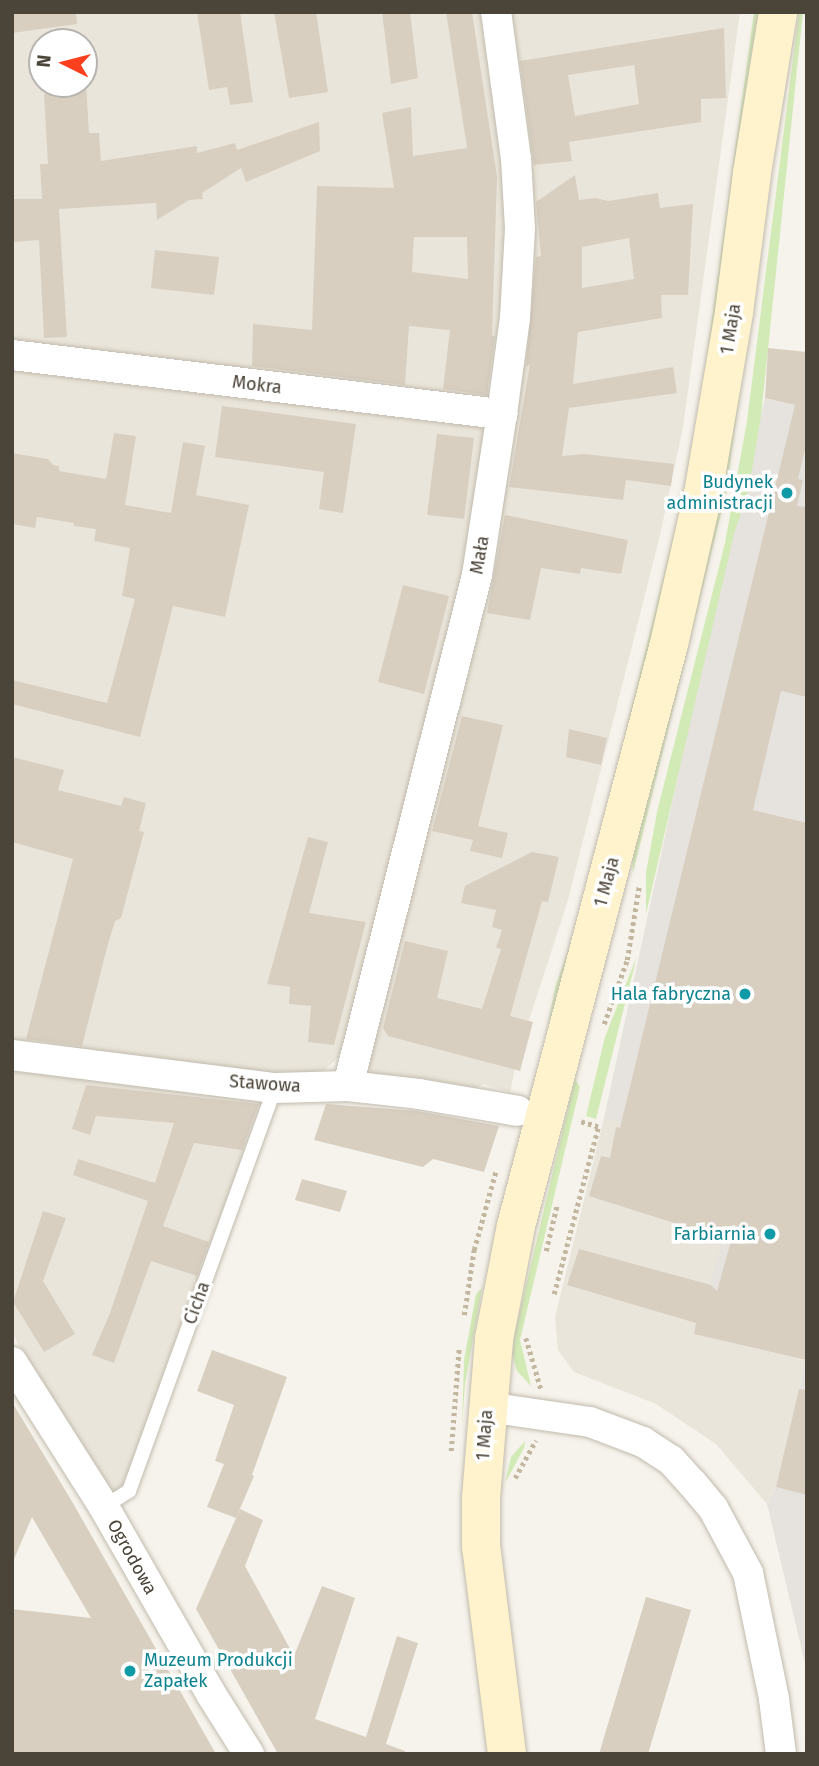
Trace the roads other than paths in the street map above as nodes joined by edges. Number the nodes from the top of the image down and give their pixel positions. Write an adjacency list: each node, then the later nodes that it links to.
1 (496, 12): 4 (street, Mała)
2 (778, 12): 10 (main road, 1 Maja)
3 (12, 355): 4 (street, Mokra)
4 (502, 414): 6 (street, Mała)
5 (12, 1055): 7 (street, Stawowa)
6 (348, 1086): 7 (street, Stawowa); 8 (street, Stawowa)
7 (275, 1087): 11 (lane, Cicha)
8 (518, 1111)
9 (12, 1362): 11 (street, Ogrodowa)
10 (487, 1407): 13 (main road, 1 Maja); 14 (street)
11 (104, 1507): 12 (street, Ogrodowa)
12 (249, 1754)
13 (508, 1754)
14 (781, 1754)

